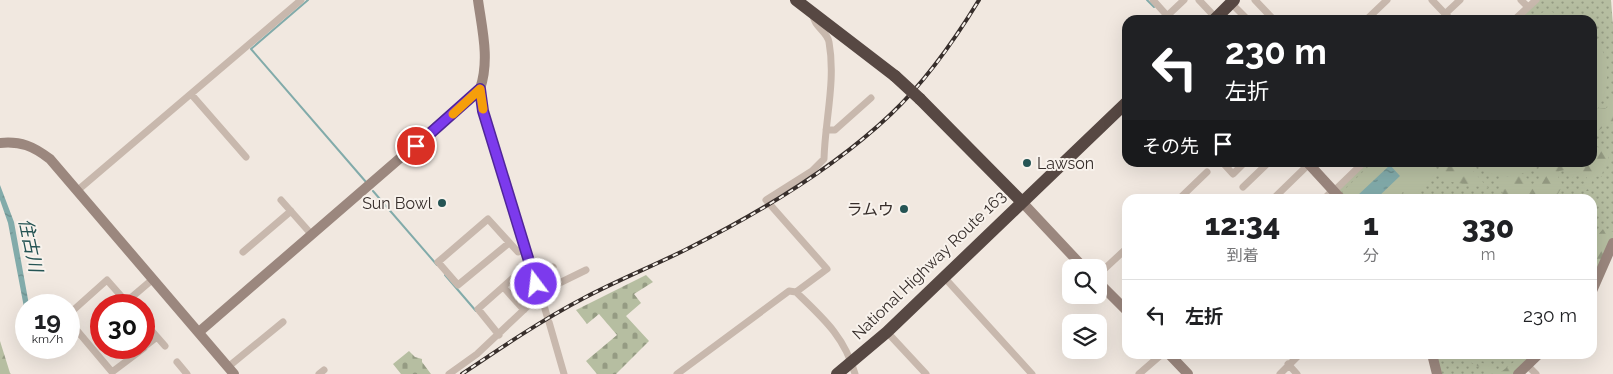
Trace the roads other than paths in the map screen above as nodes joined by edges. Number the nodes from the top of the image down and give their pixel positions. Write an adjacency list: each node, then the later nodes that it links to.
1 (301, 0): 26 (street)
2 (478, 0): 25 (street)
3 (796, 0): 15 (highway, National Highway Route 163)
4 (1153, 0): 17 (street)
5 (1184, 0): 18 (street)
6 (1198, 0): 19 (street)
7 (1255, 0): 22 (street)
8 (1387, 0): 23 (street)
9 (1432, 0): 16 (street)
10 (1460, 0): 16 (street)
11 (1521, 0): 14 (street)
12 (1536, 0): 14 (street)
13 (1233, 1): 20 (highway); 21 (street)
14 (1528, 7): 24 (street)
15 (814, 13): 29 (street); 45 (highway, National Highway Route 163, bridge)
16 (1445, 14)
17 (1167, 15)
18 (1172, 15)
19 (1211, 15)
20 (1219, 15)
21 (1244, 15)
22 (1269, 15)
23 (1371, 15)
24 (1519, 15)
25 (480, 89): 47 (street); 50 (street)
26 (191, 94): 31 (street); 40 (street)
27 (871, 98): 29 (street)
28 (1122, 108): 45 (highway)
29 (826, 130): 64 (street)
30 (1, 143): 40 (street)
31 (246, 157)
32 (1227, 167): 33 (street)
33 (1240, 167)
34 (1263, 167): 39 (street)
35 (1304, 167): 43 (street)
36 (1312, 167): 41 (street)
37 (1359, 167): 41 (street)
38 (1207, 172): 42 (street)
39 (1243, 187)
40 (78, 190): 59 (street)
41 (1336, 193)
42 (1184, 194)
43 (1278, 194)
44 (281, 200): 46 (street)
45 (1022, 202): 53 (street); 58 (highway, National Highway Route 163)
46 (291, 211): 47 (street); 51 (street)
47 (312, 235): 73 (street)
48 (508, 243): 48 (street); 50 (street)
49 (1613, 244): 60 (street)
50 (526, 248): 54 (street)
51 (243, 252)
52 (1122, 253): 56 (street)
53 (1076, 259)
54 (530, 262): 62 (street); 76 (street)
55 (552, 267): 62 (street)
56 (1107, 267)
57 (586, 270): 62 (street)
58 (943, 276): 74 (highway, National Highway Route 163); 98 (street)
59 (153, 279): 67 (street); 73 (street)
60 (1597, 280)
61 (506, 290): 71 (street)
62 (537, 291): 71 (street); 94 (street)
63 (1107, 291): 70 (street)
64 (796, 292): 90 (street); 95 (street)
65 (91, 294): 66 (street)
66 (118, 294)
67 (136, 294)
68 (90, 295): 69 (street)
69 (80, 304)
70 (1122, 306)
71 (524, 310): 76 (street)
72 (283, 322): 91 (street)
73 (199, 332): 91 (street)
74 (887, 332): 90 (highway, National Highway Route 163); 97 (street)
75 (80, 334): 78 (street)
76 (499, 335): 93 (street)
77 (156, 337): 79 (street)
78 (90, 346)
79 (165, 346)
80 (101, 359): 81 (street)
81 (129, 359)
82 (1156, 359): 99 (street)
83 (1173, 359): 100 (street)
84 (1294, 359): 88 (street)
85 (1433, 359): 103 (street)
86 (1534, 359): 89 (street)
87 (177, 362): 92 (street)
88 (1288, 364): 101 (street); 102 (street)
89 (1528, 365): 104 (street); 105 (street)
90 (853, 368): 96 (highway, National Highway Route 163)
91 (229, 371)
92 (187, 374)
93 (449, 374)
94 (564, 374)
95 (677, 374)
96 (837, 374)
97 (926, 374)
98 (1032, 374)
99 (1139, 374)
100 (1188, 374)
101 (1280, 374)
102 (1298, 374)
103 (1437, 374)
104 (1518, 374)
105 (1536, 374)

